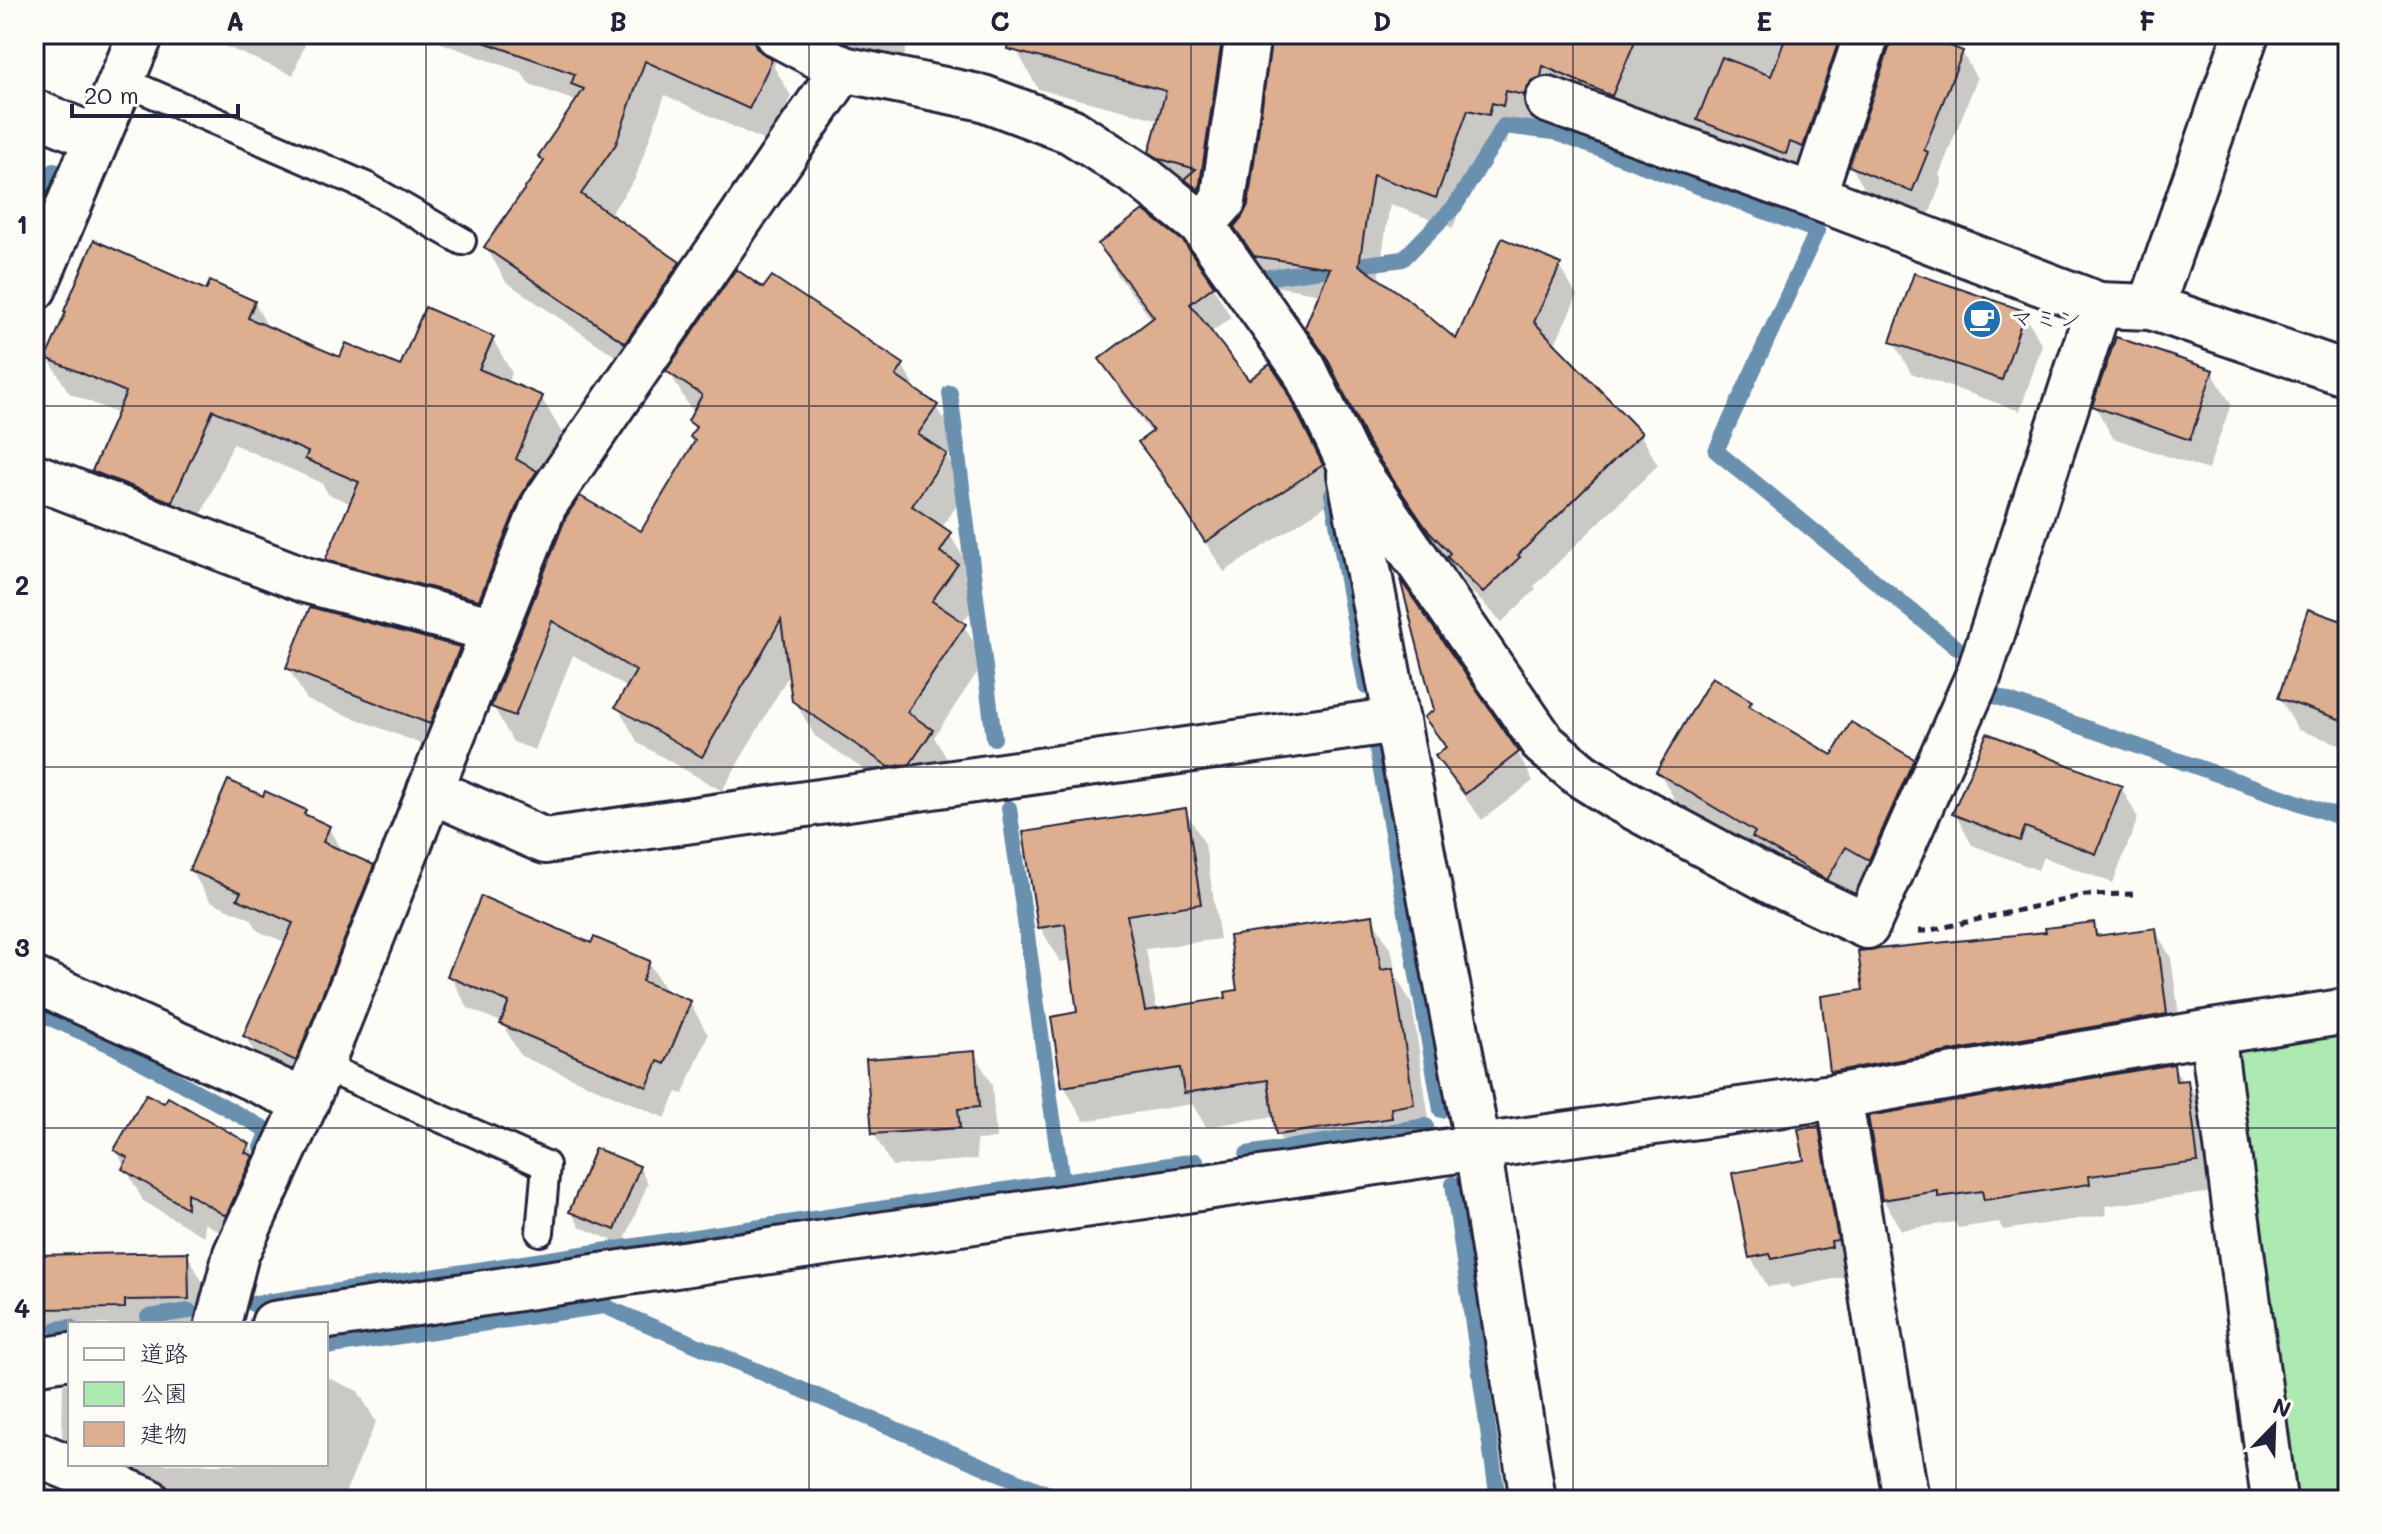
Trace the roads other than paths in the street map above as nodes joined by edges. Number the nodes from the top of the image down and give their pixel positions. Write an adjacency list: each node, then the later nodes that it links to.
1 (141, 34): 7 (street)
2 (777, 34): 6 (street)
3 (1248, 34): 12 (street)
4 (1867, 34): 11 (street)
5 (2246, 34): 16 (street)
6 (843, 69): 12 (street); 20 (street)
7 (121, 80): 10 (street); 13 (lane)
8 (1548, 100): 11 (street)
9 (34, 112): 10 (street)
10 (96, 138): 14 (street)
11 (1813, 196): 15 (street)
12 (1202, 225): 18 (street)
13 (462, 241)
14 (34, 288)
15 (2099, 305): 16 (street); 18 (street)
16 (2151, 307): 17 (street)
17 (2348, 374)
18 (1346, 456): 21 (street)
19 (34, 476): 20 (street)
20 (494, 630): 22 (street)
21 (1397, 720): 22 (street); 28 (street)
22 (430, 790): 26 (street)
23 (34, 980): 26 (street)
24 (2348, 1011): 25 (street)
25 (2212, 1032): 27 (street); 38 (street)
26 (313, 1084): 29 (lane); 30 (street)
27 (1839, 1096): 28 (street); 37 (street)
28 (1478, 1147): 31 (street); 36 (street)
29 (540, 1232)
30 (219, 1322)
31 (288, 1322)
32 (68, 1356): 33 (street)
33 (34, 1362)
34 (34, 1453): 35 (street)
35 (147, 1500)
36 (1533, 1500)
37 (1906, 1500)
38 (2274, 1500)

